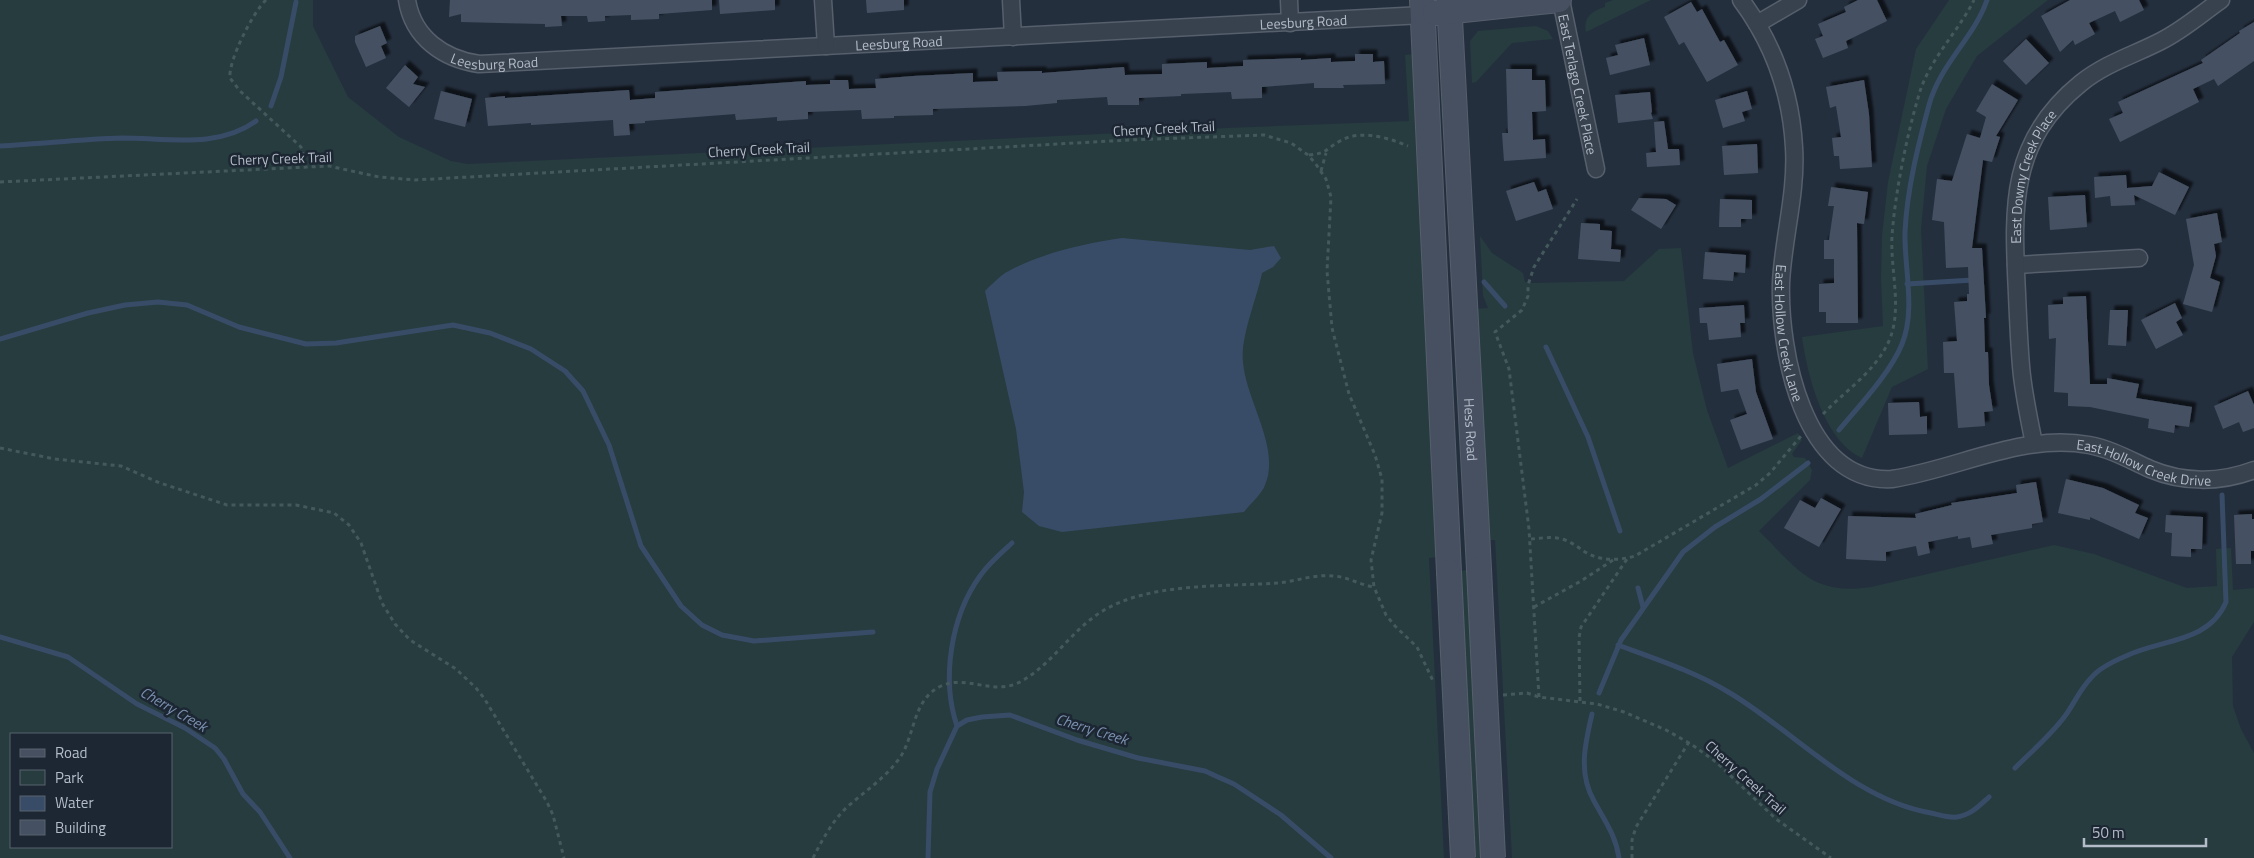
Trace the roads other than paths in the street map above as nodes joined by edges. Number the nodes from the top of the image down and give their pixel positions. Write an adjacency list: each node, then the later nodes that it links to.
1 (407, 0): 14 (street, Leesburg Road)
2 (823, 0): 14 (street)
3 (1011, 0): 13 (street)
4 (1289, 0): 11 (street)
5 (1560, 0): 9 (main road); 15 (street, East Terlago Creek Place)
6 (1741, 0): 12 (street, East Hollow Creek Lane)
7 (1798, 0): 12 (street)
8 (2221, 0): 17 (street, East Downy Creek Place)
9 (1449, 6): 10 (main road); 21 (main road, Hess Road, bridge)
10 (1423, 8): 11 (street, Leesburg Road); 20 (main road, bridge)
11 (1290, 23): 13 (street, Leesburg Road)
12 (1757, 24): 18 (street, East Hollow Creek Lane)
13 (1013, 37): 14 (street, Leesburg Road)
14 (826, 46)
15 (1596, 169)
16 (2139, 258): 17 (street)
17 (2016, 265): 18 (street, East Downy Creek Place)
18 (2034, 444): 19 (street, East Hollow Creek Drive)
19 (2254, 470)
20 (1463, 858)
21 (1493, 858)

